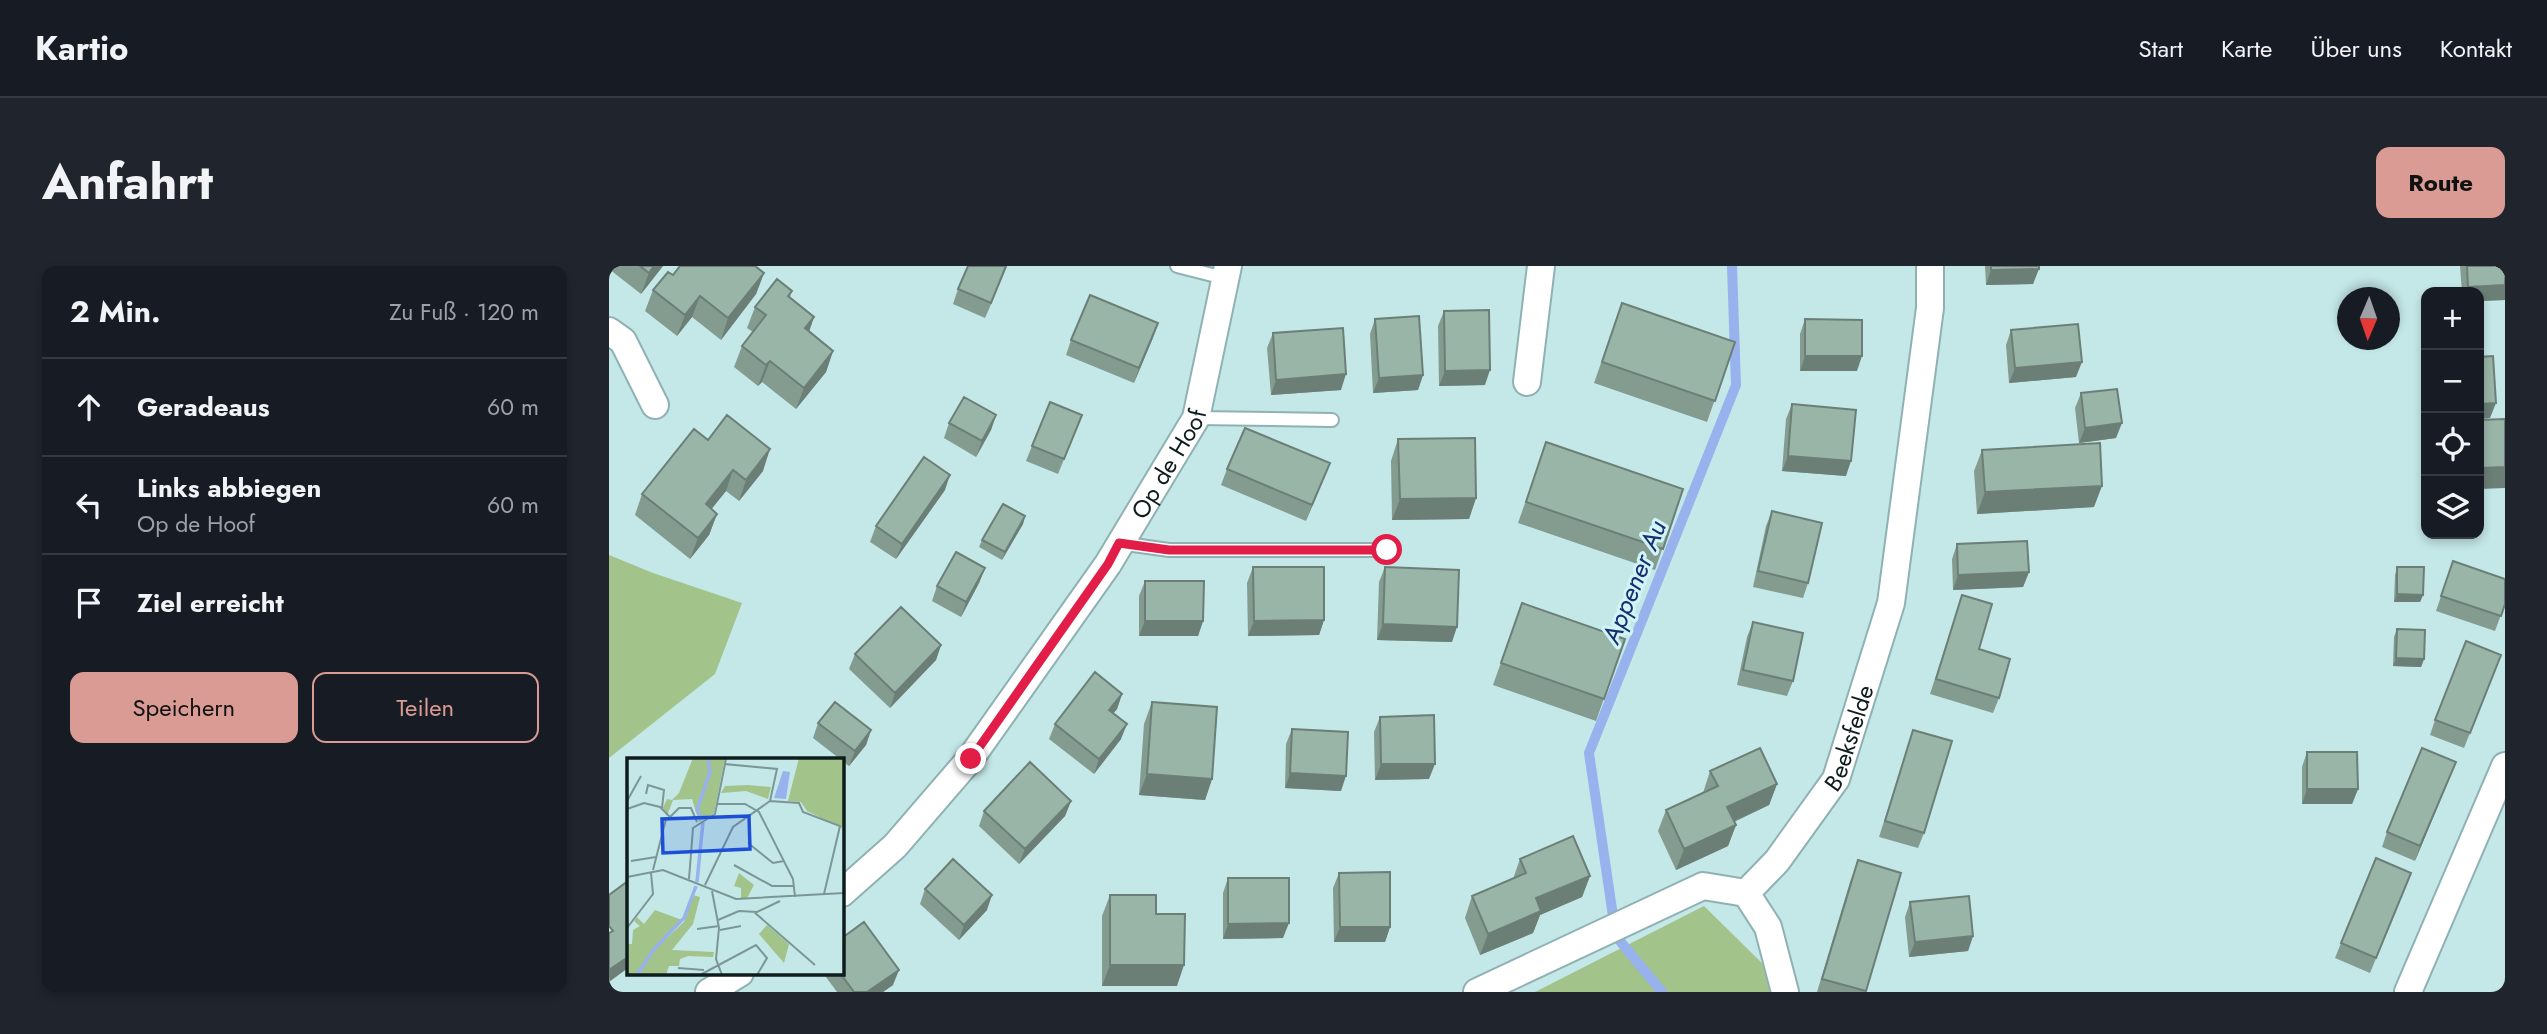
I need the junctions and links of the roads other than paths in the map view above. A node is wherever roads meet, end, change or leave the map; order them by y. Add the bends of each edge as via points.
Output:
1 (1177, 266) edge
2 (1541, 266) edge
3 (1930, 266) edge
4 (1226, 272) edge
5 (609, 331) edge
6 (1527, 382) dead end
7 (655, 405) dead end
8 (1196, 418) junction
9 (1332, 420) dead end
10 (1119, 543) junction
11 (1387, 550) dead end
12 (2505, 766) edge
13 (843, 892) edge
14 (1746, 893) junction
15 (738, 974) edge
16 (709, 992) edge
17 (1477, 992) edge
18 (1785, 992) edge
19 (2408, 992) edge

1 - 4 lane
2 - 6 street
3 - 14 street, Beeksfelde via 1930,308 1891,603 1836,779 1777,861
4 - 8 street, Op de Hoof
5 - 7 street via 623,341
8 - 9 lane
8 - 10 street, Op de Hoof
10 - 11 lane via 1169,550
10 - 13 street, Op de Hoof via 971,759 894,846
12 - 19 street
14 - 17 street via 1703,886
14 - 18 street via 1768,927
15 - 16 street

